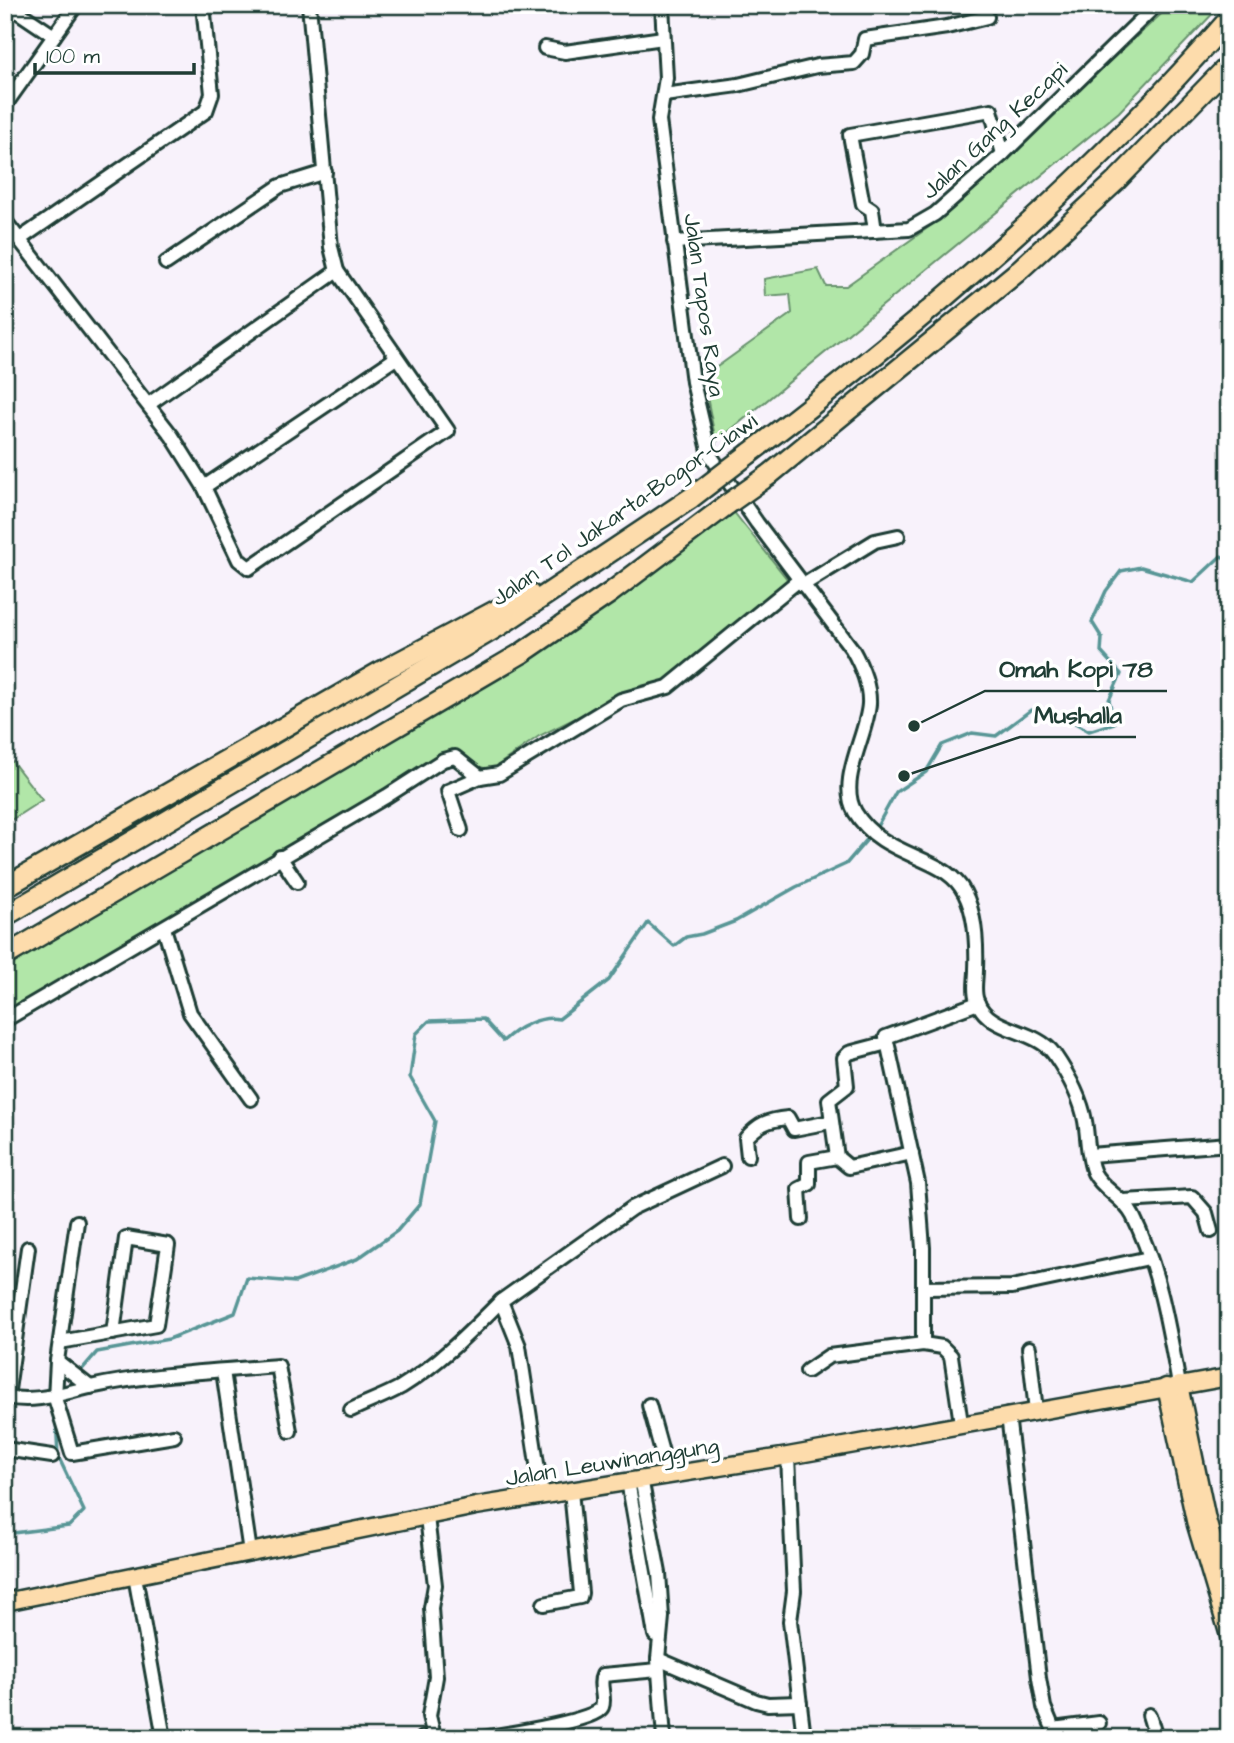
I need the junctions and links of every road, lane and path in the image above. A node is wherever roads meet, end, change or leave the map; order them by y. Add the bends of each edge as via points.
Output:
1 (8, 5) edge
2 (76, 5) edge
3 (203, 5) edge
4 (309, 5) edge
5 (662, 5) edge
6 (1152, 9) dead end
7 (987, 17) dead end
8 (1229, 19) edge
9 (54, 36) junction
10 (663, 38) junction
11 (545, 48) dead end
12 (1229, 65) edge
13 (664, 95) junction
14 (5, 105) edge
15 (1003, 154) junction
16 (325, 172) junction
17 (5, 221) edge
18 (875, 231) junction
19 (20, 239) junction
20 (674, 242) junction
21 (166, 263) dead end
22 (337, 271) junction
23 (397, 358) junction
24 (149, 404) junction
25 (204, 487) junction
26 (667, 514) junction
27 (898, 536) dead end
28 (801, 582) junction
29 (480, 777) junction
30 (461, 830) dead end
31 (280, 857) junction
32 (297, 882) dead end
33 (5, 887) edge
34 (5, 916) edge
35 (164, 928) junction
36 (5, 956) edge
37 (978, 1003) junction
38 (5, 1020) edge
39 (887, 1043) junction
40 (251, 1099) dead end
41 (830, 1122) junction
42 (1229, 1144) edge
43 (912, 1153) junction
44 (1090, 1154) junction
45 (748, 1156) dead end
46 (837, 1157) junction
47 (722, 1166) dead end
48 (1124, 1201) junction
49 (802, 1219) dead end
50 (77, 1222) dead end
51 (1211, 1231) dead end
52 (28, 1248) dead end
53 (1149, 1258) junction
54 (923, 1288) junction
55 (501, 1301) junction
56 (113, 1333) junction
57 (60, 1342) junction
58 (923, 1344) junction
59 (1028, 1348) dead end
60 (57, 1361) junction
61 (223, 1371) junction
62 (807, 1371) dead end
63 (1229, 1377) edge
64 (1172, 1386) junction
65 (90, 1387) junction
66 (6, 1397) edge
67 (55, 1398) junction
68 (649, 1405) dead end
69 (351, 1410) dead end
70 (1036, 1410) junction
71 (1008, 1415) junction
72 (961, 1423) junction
73 (290, 1431) dead end
74 (174, 1436) dead end
75 (5, 1449) edge
76 (52, 1456) dead end
77 (788, 1457) junction
78 (668, 1474) junction
79 (634, 1480) junction
80 (571, 1491) junction
81 (542, 1496) junction
82 (427, 1517) junction
83 (250, 1552) junction
84 (135, 1576) junction
85 (1229, 1596) edge
86 (5, 1602) edge
87 (544, 1604) dead end
88 (1229, 1636) edge
89 (658, 1658) junction
90 (800, 1703) junction
91 (1149, 1715) dead end
92 (1099, 1723) dead end
93 (1055, 1734) edge
94 (429, 1737) edge
95 (164, 1738) edge
96 (455, 1738) edge
97 (482, 1738) edge
98 (664, 1738) edge
99 (804, 1738) edge
100 (1156, 1738) edge

1 - 9 street
2 - 9 street
3 - 19 street via 212,94 206,111
4 - 16 street
5 - 10 street, Jalan Tapos Raya
6 - 15 street, Jalan Gang Kecapi
7 - 13 street via 864,38 862,54 854,63
8 - 26 highway, Jalan Tol Jakarta–Bogor–Ciawi, bridge via 1098,157 1029,221 886,346
9 - 14 street
10 - 11 street via 565,52
10 - 13 street, Jalan Tapos Raya
12 - 36 highway, bridge via 1115,182 1016,273 769,475 610,593 522,653
13 - 20 street, Jalan Tapos Raya via 659,120
15 - 18 street, Jalan Gang Kecapi via 923,222 909,229
15 - 18 street via 991,110 850,135 863,204 872,210
16 - 21 street via 280,186
16 - 22 street
17 - 19 street
18 - 20 street, Jalan Gang Kecapi
19 - 24 street
20 - 28 street, Jalan Tapos Raya via 693,382 710,455
22 - 23 street
22 - 24 street
23 - 25 street
23 - 25 street via 448,431 250,568 239,559
24 - 25 street
26 - 33 highway
26 - 34 highway, Jalan Tol Jakarta–Bogor–Ciawi via 499,626
27 - 28 street via 875,541
28 - 29 street via 668,687 621,700 509,769
28 - 37 street, Jalan Tapos Raya via 852,649 866,685 865,731 850,780 854,811 873,835 958,882 974,926
29 - 30 street via 448,791
29 - 31 street via 449,757
31 - 32 street
31 - 35 street
35 - 38 street
35 - 40 street via 188,1008
37 - 39 street via 890,1034
37 - 44 street via 989,1017 1043,1043 1055,1056 1079,1103
39 - 41 street via 845,1057 848,1084 830,1098
39 - 43 street
41 - 45 street via 794,1129 787,1118 764,1123 746,1138
41 - 46 street
42 - 44 street
43 - 46 street via 849,1167
43 - 54 street via 922,1215
44 - 48 street via 1097,1178
46 - 49 street via 809,1162 810,1183 799,1189
47 - 55 street via 632,1209
48 - 51 street via 1192,1196 1206,1213
48 - 53 street
50 - 57 street
52 - 66 street
53 - 54 street via 1012,1287
53 - 64 street via 1164,1303 1176,1368
54 - 58 street
55 - 69 street via 417,1376
55 - 81 street via 519,1346
56 - 56 street via 156,1325 168,1245 126,1238
56 - 57 street
57 - 60 street
58 - 62 street via 829,1356
58 - 72 street via 942,1347 951,1356
59 - 70 street
60 - 65 street
60 - 67 street
61 - 65 street
61 - 73 street via 278,1366
61 - 83 street
63 - 64 main road, Jalan Leuwinanggung
64 - 70 main road, Jalan Leuwinanggung
64 - 85 main road
64 - 88 main road via 1199,1536
65 - 67 street
66 - 67 street via 27,1401
67 - 74 street via 72,1453
68 - 78 street
70 - 71 main road, Jalan Leuwinanggung
71 - 72 main road, Jalan Leuwinanggung
71 - 93 street via 1039,1678
72 - 77 main road, Jalan Leuwinanggung
75 - 76 street
77 - 78 main road, Jalan Leuwinanggung
77 - 90 street via 794,1591 790,1620
78 - 79 main road, Jalan Leuwinanggung
79 - 80 main road, Jalan Leuwinanggung
79 - 89 street
80 - 81 main road, Jalan Leuwinanggung
80 - 87 street via 581,1593 580,1597
81 - 82 main road, Jalan Leuwinanggung
82 - 83 main road, Jalan Leuwinanggung
82 - 94 street via 435,1585 431,1608 436,1677
83 - 84 main road, Jalan Leuwinanggung
84 - 86 main road, Jalan Leuwinanggung
84 - 95 street
89 - 90 street via 768,1704
89 - 97 street via 603,1675 599,1710 574,1720
89 - 98 street
90 - 99 street
91 - 100 street
92 - 93 street
94 - 96 street

